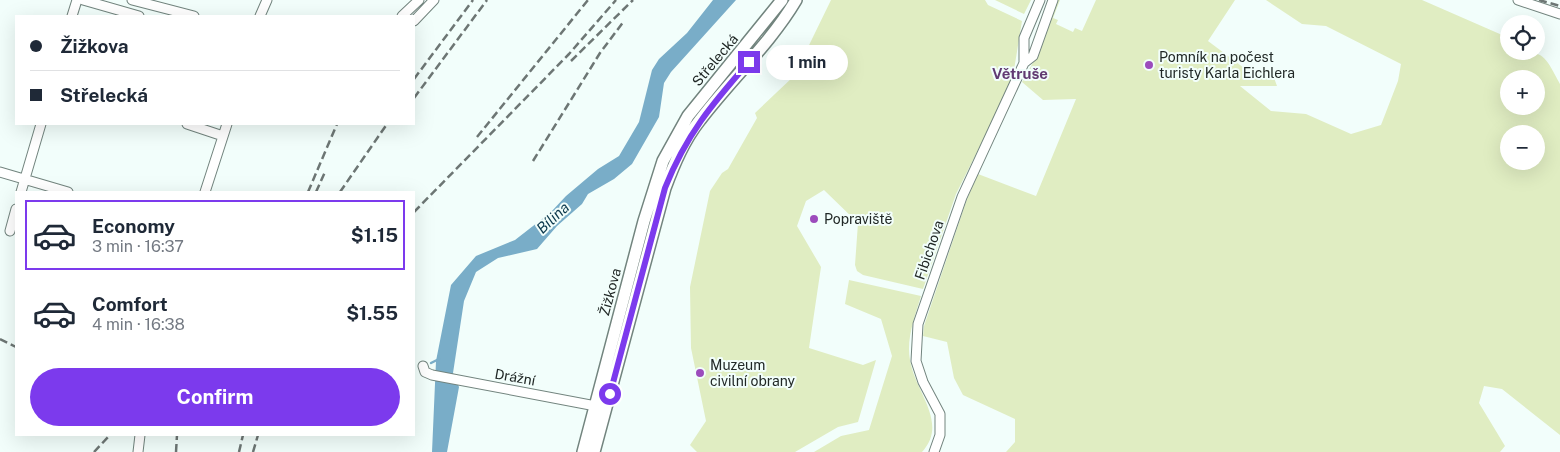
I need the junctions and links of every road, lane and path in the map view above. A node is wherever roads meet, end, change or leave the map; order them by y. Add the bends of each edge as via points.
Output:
1 (77, 0) edge
2 (83, 0) edge
3 (132, 0) edge
4 (267, 0) edge
5 (419, 0) edge
6 (434, 0) edge
7 (782, 0) edge
8 (796, 0) edge
9 (1040, 0) edge
10 (1053, 0) edge
11 (1518, 0) edge
12 (1560, 14) edge
13 (72, 15) edge
14 (136, 15) edge
15 (190, 15) edge
16 (260, 15) edge
17 (403, 15) edge
18 (415, 20) edge
19 (1024, 63) junction
20 (41, 125) edge
21 (190, 125) edge
22 (227, 125) edge
23 (223, 136) junction
24 (672, 141) joint
25 (683, 146) joint
26 (0, 172) edge
27 (25, 180) junction
28 (21, 191) edge
29 (64, 191) edge
30 (205, 191) edge
31 (15, 213) edge
32 (10, 231) dead end
33 (423, 366) dead end
34 (600, 407) junction
35 (140, 436) edge
36 (138, 452) edge
37 (583, 452) edge
38 (594, 452) edge
39 (934, 452) edge

1 - 13 street
2 - 14 street
3 - 15 street
4 - 16 street
5 - 17 street
6 - 18 street
7 - 24 main road, Střelecká via 688,116
8 - 25 main road, Střelecká via 698,121
9 - 19 street, Fibichova via 1024,38
10 - 19 street, Fibichova via 1033,56
11 - 12 street
19 - 39 street, Fibichova via 962,197 918,324 916,361 940,414 940,435
20 - 27 street
21 - 23 street
22 - 23 street
23 - 30 street
24 - 34 main road, Žižkova via 654,184
25 - 34 main road, Žižkova via 665,188
26 - 27 street
27 - 28 street
27 - 29 street
31 - 32 street
33 - 34 street, Drážní via 432,376
34 - 37 main road, Žižkova
34 - 38 main road, Žižkova
35 - 36 street

